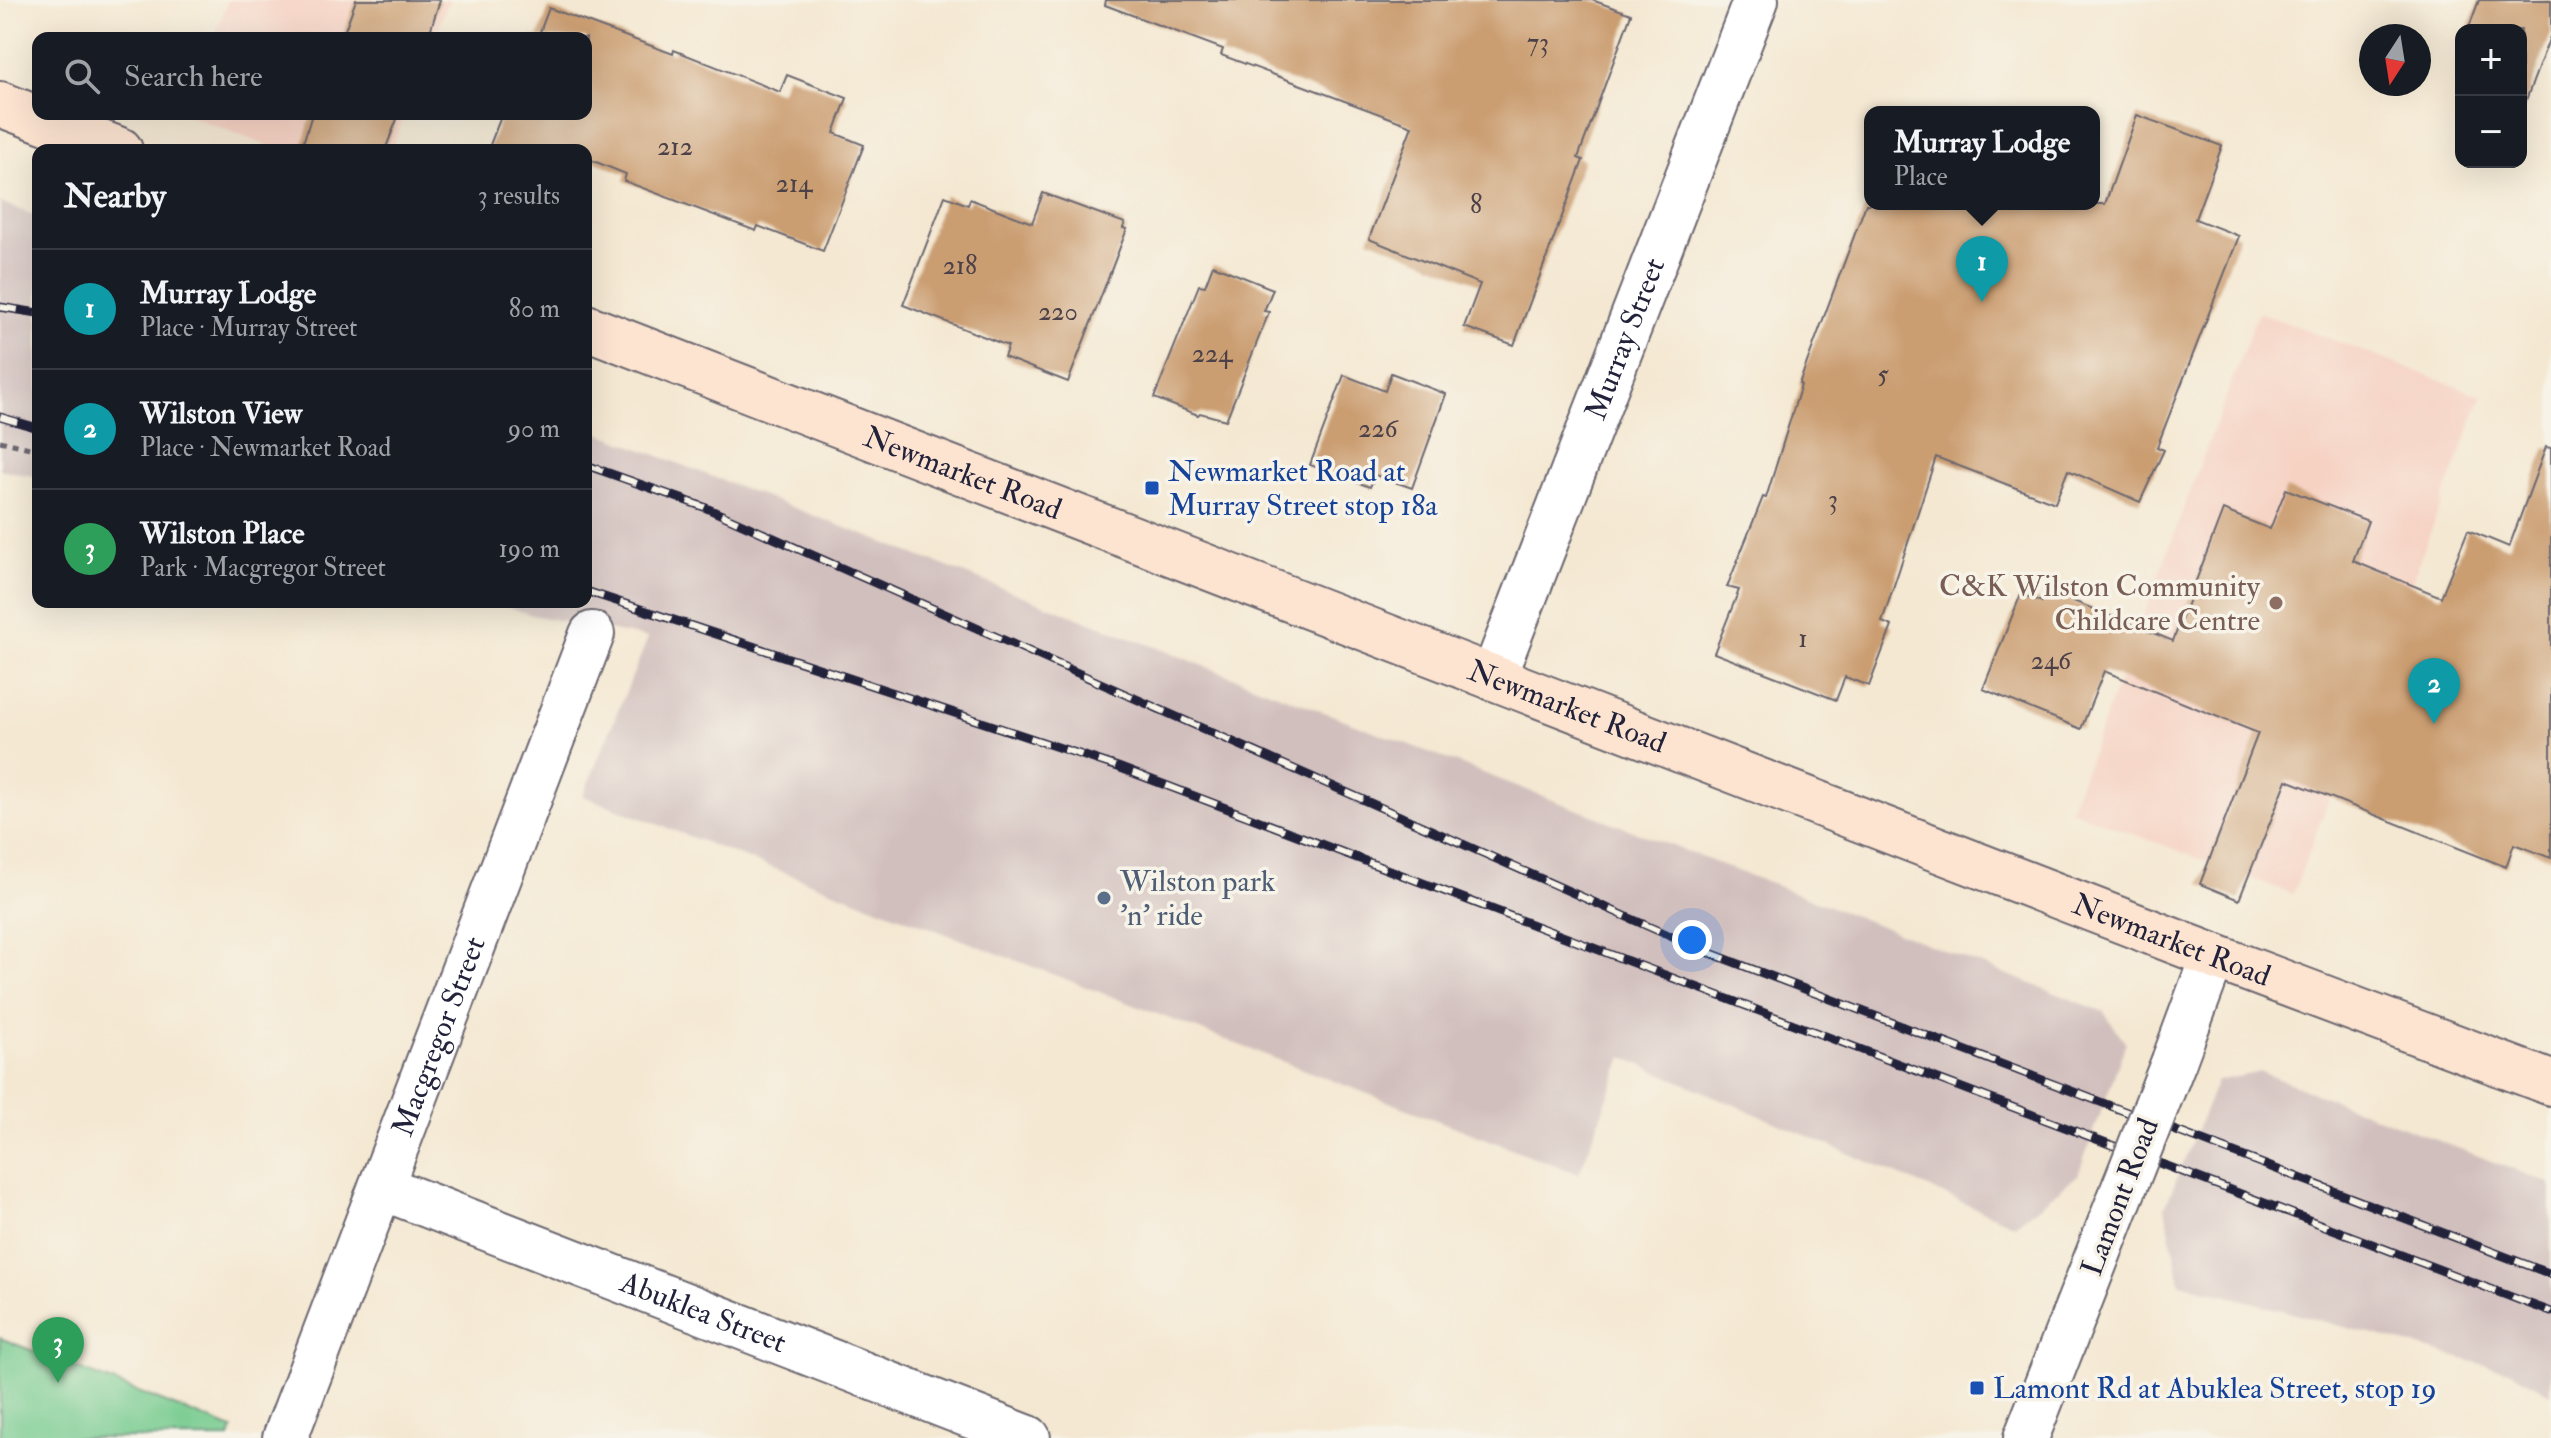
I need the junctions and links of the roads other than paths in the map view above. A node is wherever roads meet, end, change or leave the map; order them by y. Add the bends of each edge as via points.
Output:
1 (1756, 0) edge
2 (0, 104) edge
3 (32, 116) edge
4 (42, 120) edge
5 (104, 144) edge
6 (592, 329) edge
7 (592, 634) dead end
8 (1493, 678) junction
9 (2213, 956) junction
10 (2551, 1083) edge
11 (381, 1187) junction
12 (285, 1438) edge
13 (1028, 1438) edge
14 (2026, 1438) edge

1 - 8 street, Murray Street
2 - 3 main road
4 - 5 main road
6 - 8 main road, Newmarket Road
7 - 11 street, Macgregor Street
8 - 9 main road, Newmarket Road
9 - 10 main road, Newmarket Road
9 - 14 street, Lamont Road, bridge
11 - 12 street, Macgregor Street
11 - 13 street, Abuklea Street

